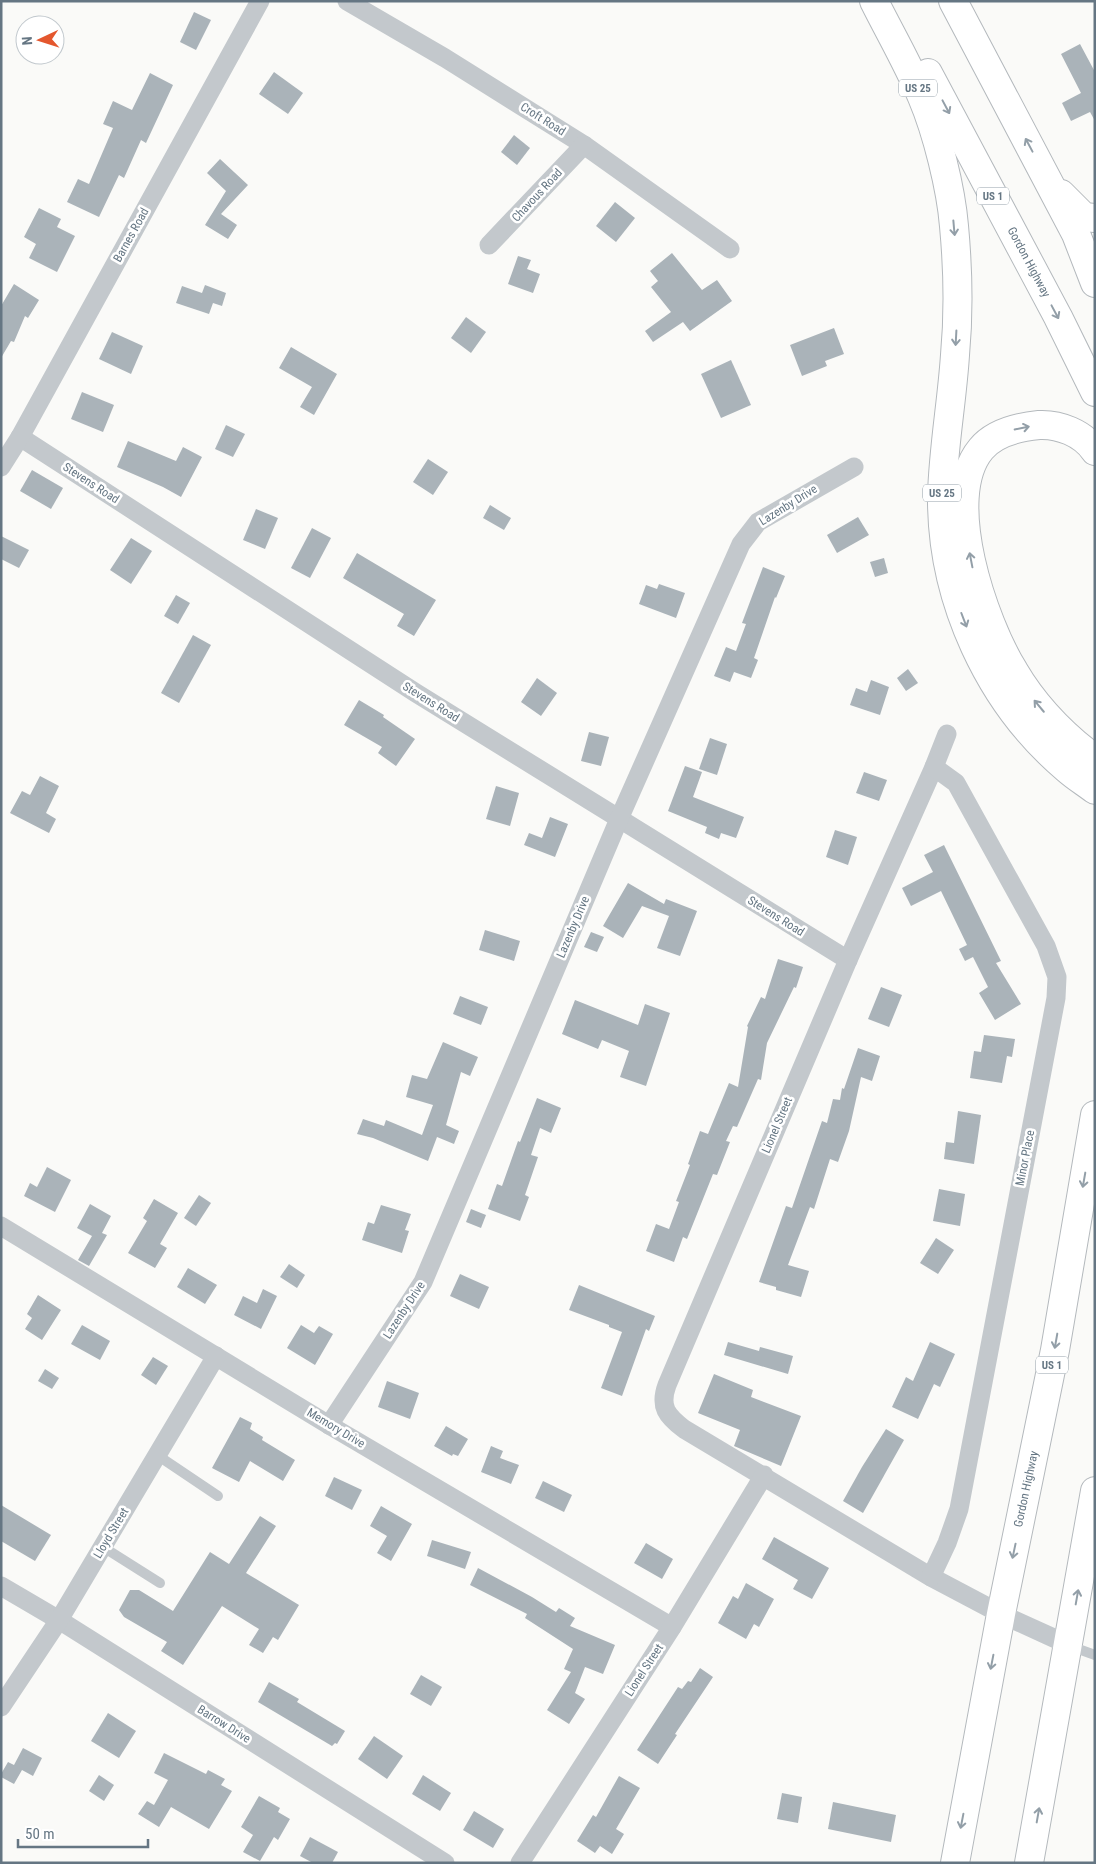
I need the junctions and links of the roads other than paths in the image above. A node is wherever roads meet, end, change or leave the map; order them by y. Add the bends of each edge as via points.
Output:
1 (260, 1) edge
2 (347, 1) edge
3 (874, 1) edge
4 (891, 1) edge
5 (953, 1) edge
6 (584, 145) junction
7 (1085, 226) edge
8 (489, 245) dead end
9 (730, 249) dead end
10 (1095, 263) edge
11 (1095, 283) edge
12 (1095, 392) edge
13 (20, 437) junction
14 (1095, 451) edge
15 (1, 467) edge
16 (854, 467) dead end
17 (947, 734) dead end
18 (1095, 759) edge
19 (934, 767) junction
20 (1095, 790) edge
21 (619, 819) junction
22 (848, 960) junction
23 (1095, 1115) edge
24 (1, 1226) edge
25 (216, 1356) junction
26 (329, 1425) junction
27 (157, 1456) junction
28 (764, 1475) junction
29 (1095, 1491) edge
30 (218, 1496) dead end
31 (103, 1547) junction
32 (931, 1577) junction
33 (160, 1583) dead end
34 (1, 1586) edge
35 (1001, 1614) junction
36 (59, 1620) junction
37 (672, 1627) junction
38 (1069, 1645) junction
39 (1095, 1655) edge
40 (1, 1707) edge
41 (445, 1863) edge
42 (520, 1863) edge
43 (955, 1863) edge
44 (1029, 1863) edge

1 - 13 street, Barnes Road
2 - 6 street, Croft Road via 446,58
3 -> 20 highway, US 25 via 923,99 935,135 954,223 957,322 942,497 950,576 973,644 996,686 1029,730 1067,769
4 -> 12 highway, Gordon Highway / US 1
7 -> 5 highway via 1048,180
6 - 8 street, Chavous Road
6 - 9 street, Croft Road
7 - 10 highway
7 - 11 highway
13 - 15 street, Barnes Road
13 - 21 street, Stevens Road via 416,693
18 -> 14 highway via 1072,742 1027,691 997,640 973,571 964,504 967,480 980,450 990,440 1009,431 1049,425 1081,437
16 - 21 street, Lazenby Drive via 758,522 741,544
17 - 19 street, Lionel Street
19 - 22 street, Lionel Street
19 - 32 street, Minor Place via 956,783 1046,946 1057,976 1056,998 958,1509
21 - 22 street, Stevens Road
21 - 26 street, Lazenby Drive via 422,1282
22 - 28 street, Lionel Street via 664,1394 665,1410 675,1422
23 -> 35 highway, Gordon Highway / US 1 via 1055,1350
24 - 25 street, Memory Drive
25 - 26 street, Memory Drive
25 - 27 street, Lloyd Street
26 - 37 street, Memory Drive
27 - 30 lane
27 - 31 street, Lloyd Street
28 - 32 street, Lionel Street
28 - 37 street, Lionel Street
38 -> 29 highway
31 - 33 lane
31 - 36 street, Lloyd Street
32 - 35 street, Lionel Street
34 - 36 street, Barrow Drive
35 - 38 street, Lionel Street
35 -> 43 highway, Gordon Highway / US 1
36 - 40 street, Lloyd Street
36 - 41 street, Barrow Drive
37 - 42 street, Lionel Street
38 - 39 lane
44 -> 38 highway

